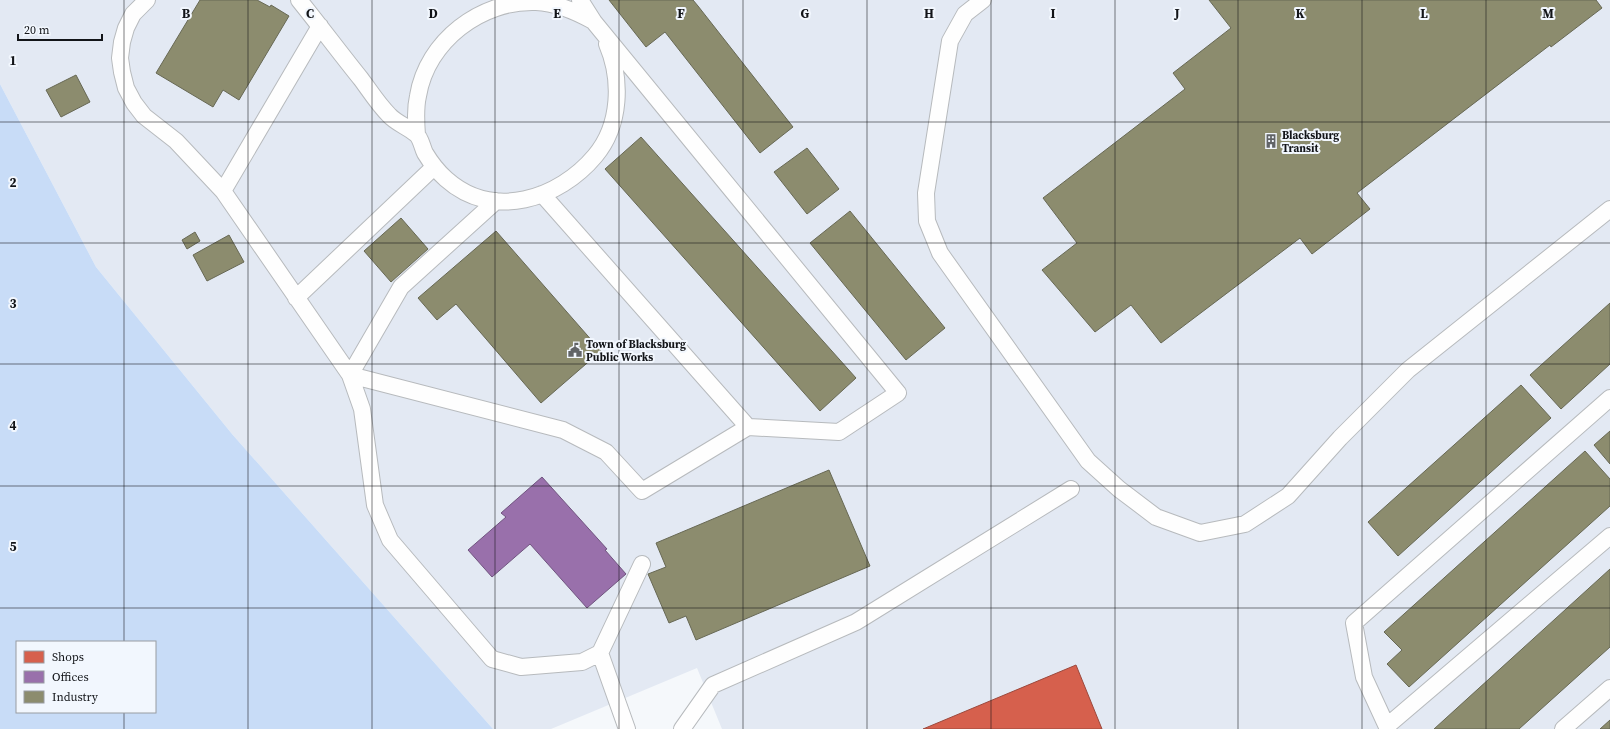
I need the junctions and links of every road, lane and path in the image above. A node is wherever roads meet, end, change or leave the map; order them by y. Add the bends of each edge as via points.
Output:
1 (147, 0) edge
2 (299, 0) edge
3 (580, 0) edge
4 (983, 0) edge
5 (594, 22) junction
6 (320, 26) junction
7 (417, 135) junction
8 (434, 167) junction
9 (223, 191) junction
10 (542, 194) junction
11 (496, 201) junction
12 (1610, 209) edge
13 (296, 298) junction
14 (350, 375) junction
15 (1610, 398) edge
16 (748, 427) junction
17 (1071, 489) dead end
18 (1610, 536) edge
19 (642, 564) dead end
20 (600, 653) junction
21 (1610, 688) edge
22 (1388, 728) edge
23 (627, 729) edge
24 (682, 729) edge
25 (1563, 729) edge

1 - 9 lane via 133,14 122,42 120,58 126,88 144,116 176,141
2 - 6 lane
3 - 5 lane
4 - 12 lane via 965,14 950,41 926,193 927,221 940,253 1088,461 1156,517 1200,533 1245,524 1288,496 1340,438 1408,370
5 - 7 lane via 556,5 536,2 494,8 476,16 459,27 432,57 418,95
5 - 10 lane via 605,38 613,57 617,77 614,117 598,153 586,166 564,184
5 - 16 lane via 898,393 839,432
6 - 7 lane via 389,115
6 - 9 lane
7 - 8 lane
8 - 11 lane via 462,190
8 - 13 lane
9 - 13 lane
10 - 11 lane via 512,202
10 - 16 lane
11 - 14 lane via 401,287
13 - 14 lane
14 - 16 lane via 563,430 606,452 642,491
14 - 20 lane via 362,409 376,505 390,540 492,659 521,667 582,662
15 - 22 lane via 1354,623 1364,677
17 - 24 lane via 856,622 713,685
18 - 22 lane
19 - 20 lane
20 - 23 lane
21 - 25 lane

